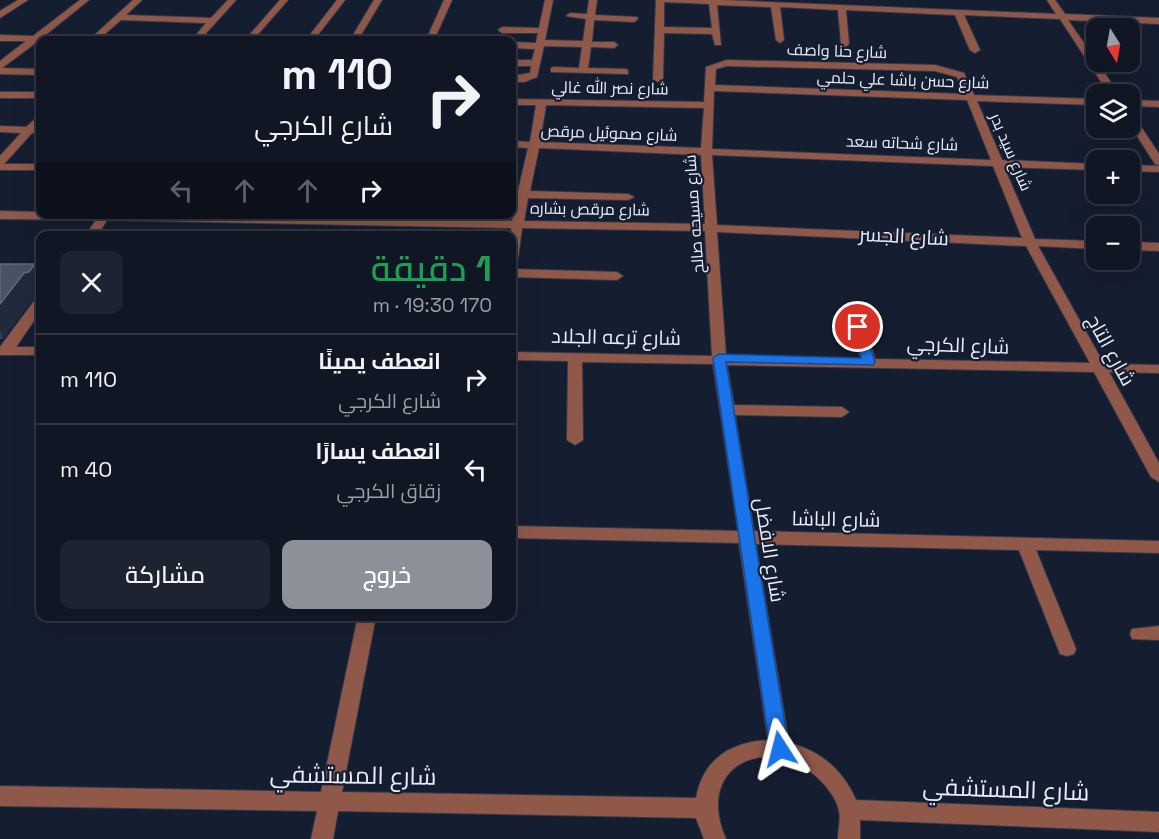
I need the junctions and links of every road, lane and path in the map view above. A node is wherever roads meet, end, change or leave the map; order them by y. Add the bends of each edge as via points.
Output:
1 (24, 0) edge
2 (85, 0) edge
3 (138, 0) edge
4 (232, 0) edge
5 (284, 0) edge
6 (341, 0) edge
7 (378, 0) edge
8 (448, 0) edge
9 (549, 0) edge
10 (593, 0) edge
11 (660, 0) edge
12 (665, 0) edge
13 (1051, 0) edge
14 (713, 2) junction
15 (813, 3) edge
16 (776, 5) junction
17 (842, 8) junction
18 (958, 12) junction
19 (0, 15) edge
20 (570, 16) dead end
21 (119, 17) junction
22 (591, 17) junction
23 (1062, 17) junction
24 (634, 19) dead end
25 (213, 21) junction
26 (1159, 21) edge
27 (502, 30) dead end
28 (660, 30) junction
29 (543, 31) junction
30 (717, 31) junction
31 (38, 36) edge
32 (98, 36) edge
33 (200, 36) edge
34 (252, 36) edge
35 (313, 36) edge
36 (356, 36) edge
37 (432, 36) edge
38 (0, 38) edge
39 (34, 39) joint
40 (780, 40) dead end
41 (718, 43) dead end
42 (540, 44) junction
43 (587, 44) junction
44 (844, 44) dead end
45 (516, 45) edge
46 (614, 45) dead end
47 (975, 50) dead end
48 (516, 63) edge
49 (537, 63) junction
50 (0, 66) edge
51 (711, 67) joint
52 (554, 70) dead end
53 (0, 71) edge
54 (583, 71) junction
55 (36, 72) edge
56 (625, 72) dead end
57 (961, 75) joint
58 (516, 78) edge
59 (658, 79) dead end
60 (1107, 84) edge
61 (708, 88) junction
62 (0, 95) edge
63 (36, 95) edge
64 (970, 97) junction
65 (516, 102) edge
66 (542, 102) junction
67 (1086, 102) edge
68 (1140, 103) edge
69 (1159, 104) edge
70 (708, 105) junction
71 (0, 129) edge
72 (35, 130) edge
73 (1140, 133) edge
74 (516, 144) edge
75 (536, 145) junction
76 (706, 152) junction
77 (0, 162) edge
78 (1159, 162) edge
79 (997, 163) junction
80 (0, 167) edge
81 (36, 167) edge
82 (1086, 167) edge
83 (1140, 168) edge
84 (1159, 169) edge
85 (516, 194) edge
86 (524, 194) junction
87 (628, 197) dead end
88 (0, 215) edge
89 (36, 215) edge
90 (381, 219) edge
91 (516, 224) junction
92 (712, 228) junction
93 (515, 231) edge
94 (1030, 242) junction
95 (1086, 245) edge
96 (1140, 246) edge
97 (1159, 247) edge
98 (516, 273) edge
99 (617, 276) dead end
100 (36, 308) edge
101 (853, 310) dead end
102 (3, 351) edge
103 (36, 351) edge
104 (516, 356) edge
105 (575, 356) junction
106 (719, 358) junction
107 (869, 362) junction
108 (1098, 368) junction
109 (1159, 369) edge
110 (727, 410) junction
111 (842, 412) dead end
112 (575, 440) dead end
113 (1159, 477) edge
114 (516, 532) edge
115 (747, 538) junction
116 (1025, 544) junction
117 (1159, 548) edge
118 (366, 621) edge
119 (1159, 633) edge
120 (1139, 634) dead end
121 (1066, 649) dead end
122 (780, 749) junction
123 (0, 796) edge
124 (329, 802) junction
125 (705, 808) junction
126 (851, 810) junction
127 (1159, 822) edge
128 (322, 839) edge
129 (715, 839) edge
130 (849, 839) edge

1 - 19 street
2 - 31 street
3 - 21 street
4 - 25 street
5 - 34 street
6 - 35 street
7 - 36 street
8 - 37 street
9 - 29 street
10 - 22 street
11 - 28 street
12 - 14 street
13 - 23 street
14 - 16 street
14 - 30 street
15 - 16 street
15 - 17 street
16 - 40 street
17 - 18 street
17 - 44 street
18 - 23 street
18 - 47 street
20 - 22 street
21 - 25 street
21 - 32 street
22 - 24 street
22 - 43 street
23 - 26 street
23 - 60 street
25 - 33 street
27 - 29 street
28 - 30 street
28 - 59 street
29 - 42 street
30 - 41 street
38 - 39 street
39 - 50 street
42 - 43 street
42 - 45 street
42 - 49 street
43 - 46 street
43 - 54 street
48 - 49 street
49 - 58 street via 532,76
51 - 57 street, شارع حنا واصف via 727,63 935,68
51 - 61 street, شارع مسيحه صالح
52 - 54 street
53 - 55 street
54 - 56 street
57 - 64 street, شارع سيد بدر
61 - 64 street, شارع حسن باشا علي حلمي
61 - 70 street, شارع مسيحه صالح
62 - 63 street
64 - 67 street, شارع حسن باشا علي حلمي
64 - 79 street, شارع سيد بدر
65 - 66 street, شارع نصر الله غالي
66 - 70 street, شارع نصر الله غالي
66 - 75 street
68 - 69 street
70 - 76 street, شارع مسيحه صالح
71 - 72 street
72 - 77 street
73 - 78 street
74 - 75 street, شارع صموئيل مرقص
75 - 76 street, شارع صموئيل مرقص
75 - 86 street
76 - 79 street, شارع شحاته سعد
76 - 92 street, شارع مسيحه صالح
79 - 82 street, شارع شحاته سعد
79 - 94 street, شارع سيد بدر
80 - 81 street
83 - 84 street
85 - 86 street
86 - 87 street
86 - 91 street
88 - 89 street, شارع مرقص بشاره
90 - 91 street, شارع مرقص بشاره
91 - 92 street, شارع مرقص بشاره
91 - 93 street
92 - 94 street, شارع الجسر
92 - 106 street, شارع مسيحه صالح
94 - 95 street, شارع الجسر
94 - 108 street, شارع التاج
96 - 97 street
98 - 99 street
100 - 102 street
101 - 107 street
102 - 103 street
104 - 105 street, شارع ترعه الجلاد
105 - 106 street, شارع ترعه الجلاد
105 - 112 street
106 - 107 street, شارع الكرجي
106 - 110 street, شارع الافضل
107 - 108 street, شارع الكرجي
108 - 109 street, شارع الكرجي
108 - 113 street, شارع التاج
110 - 111 street
110 - 115 street, شارع الافضل
114 - 115 street, شارع الباشا
115 - 116 street, شارع الباشا
115 - 122 street, شارع الافضل
116 - 117 street, شارع الباشا
116 - 121 street
118 - 124 street
119 - 120 street
122 - 125 street via 760,748 726,762 711,782
122 - 126 street via 817,763 833,776
123 - 124 street, شارع المستشفي
124 - 125 street, شارع المستشفي
124 - 128 street
125 - 129 street
126 - 127 street, شارع المستشفي
126 - 130 street

